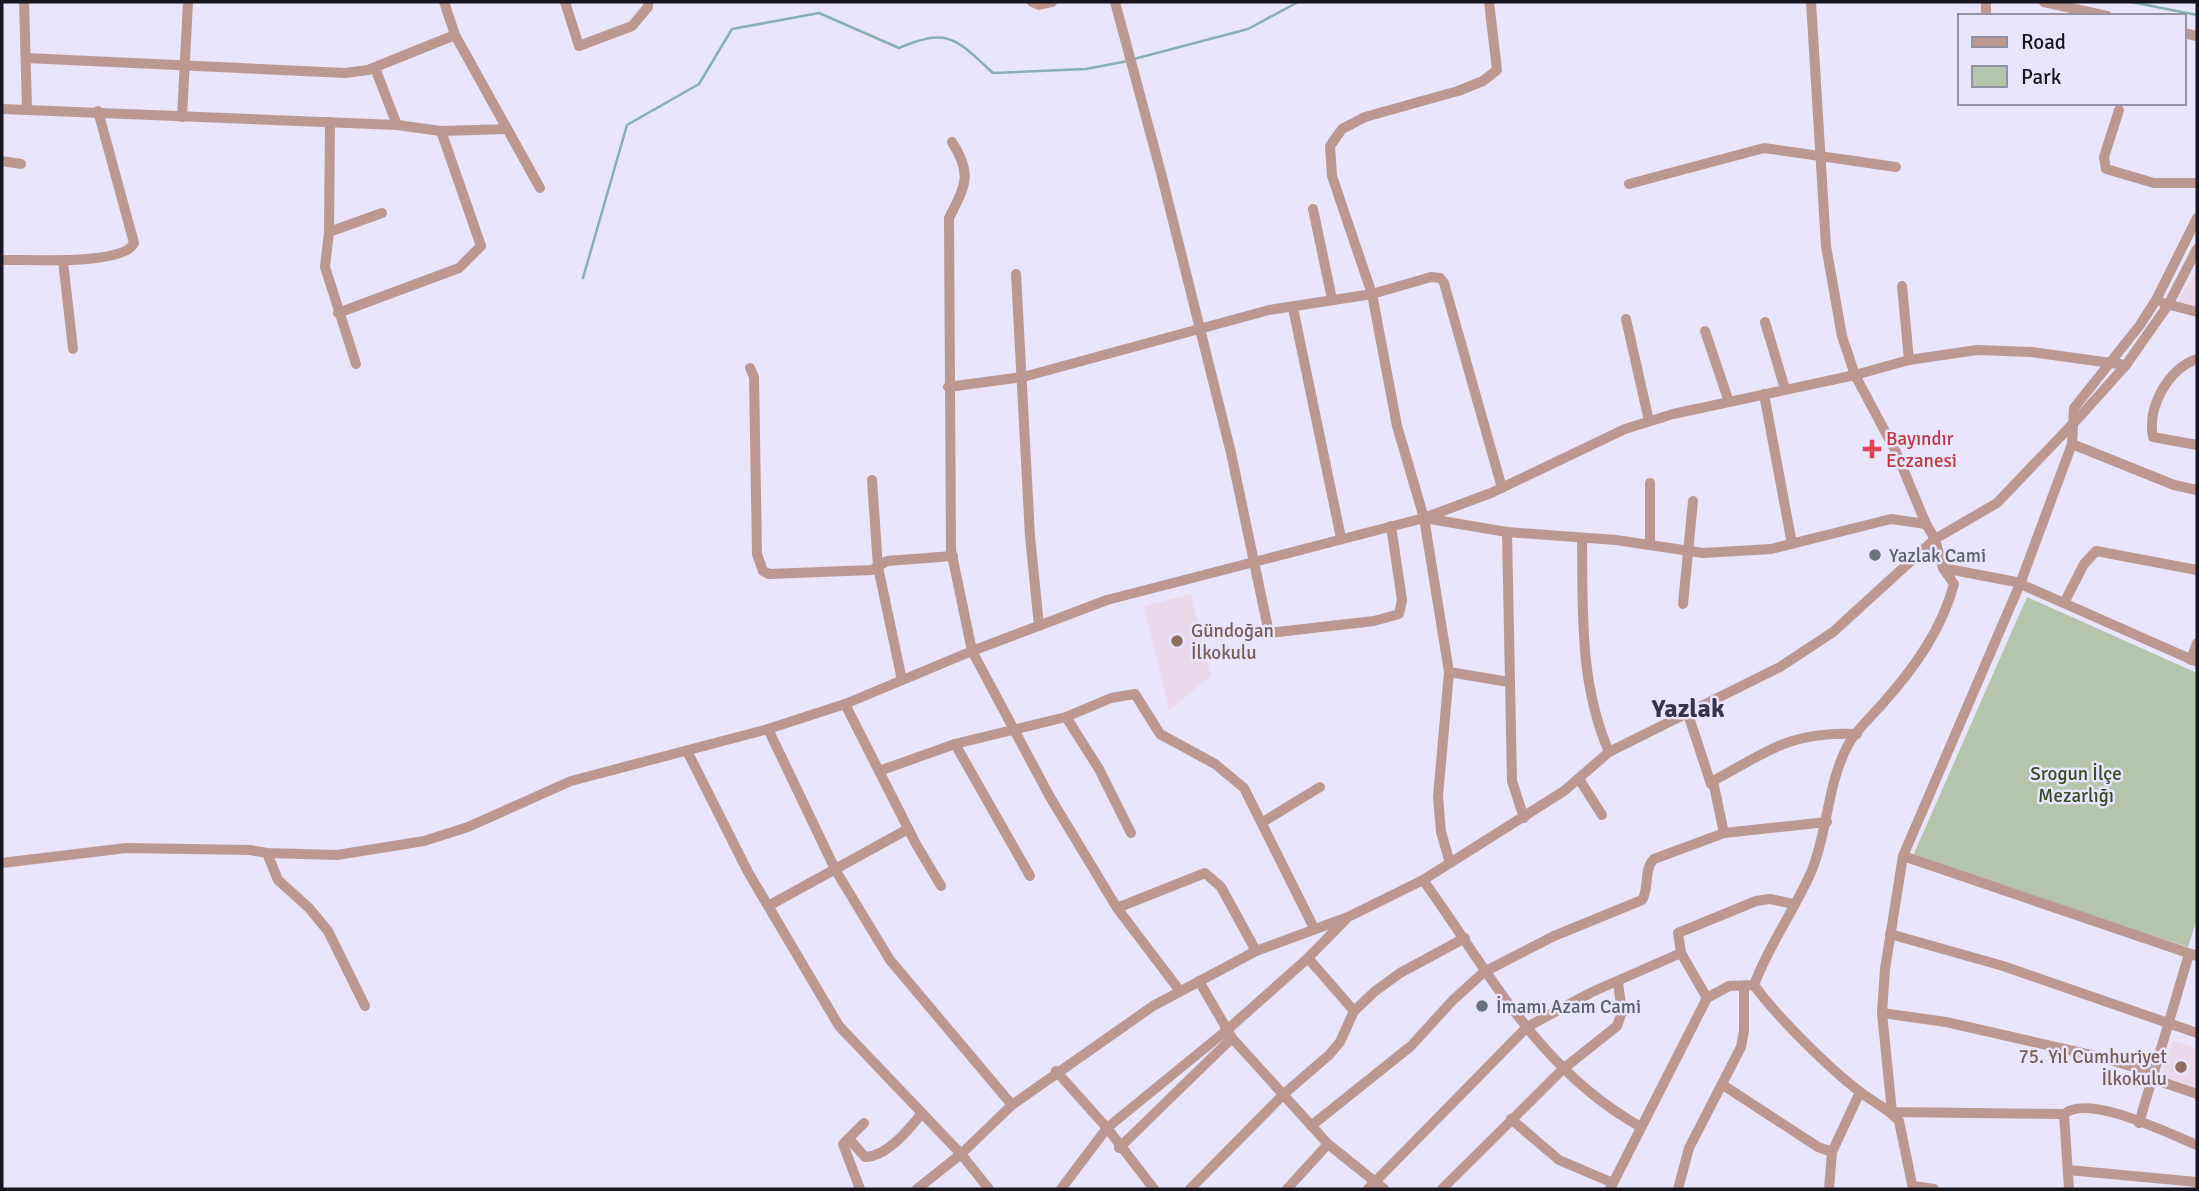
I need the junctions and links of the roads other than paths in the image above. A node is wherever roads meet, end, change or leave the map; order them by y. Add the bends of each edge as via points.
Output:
1 (24, 2) edge
2 (188, 2) edge
3 (444, 2) edge
4 (565, 2) edge
5 (648, 2) edge
6 (1032, 2) edge
7 (1052, 2) edge
8 (1115, 2) edge
9 (1489, 2) edge
10 (1811, 2) edge
11 (2044, 2) edge
12 (2098, 14) edge
13 (455, 35) junction
14 (26, 58) junction
15 (183, 65) junction
16 (375, 68) junction
17 (27, 108) junction
18 (2, 109) edge
19 (2119, 110) dead end
20 (98, 111) junction
21 (182, 117) junction
22 (330, 122) junction
23 (397, 125) junction
24 (507, 129) junction
25 (441, 131) junction
26 (952, 142) dead end
27 (1819, 158) junction
28 (2, 161) edge
29 (22, 164) dead end
30 (1896, 167) dead end
31 (2197, 183) edge
32 (1629, 184) dead end
33 (540, 188) dead end
34 (1313, 209) dead end
35 (382, 213) dead end
36 (2197, 219) edge
37 (329, 232) junction
38 (2197, 249) edge
39 (2, 260) edge
40 (63, 261) junction
41 (1016, 274) dead end
42 (1902, 286) dead end
43 (1372, 294) junction
44 (1332, 299) junction
45 (2157, 300) junction
46 (2168, 305) junction
47 (1293, 309) junction
48 (2197, 312) edge
49 (338, 313) junction
50 (1626, 319) dead end
51 (1765, 322) dead end
52 (1200, 329) junction
53 (1705, 331) dead end
54 (73, 349) dead end
55 (2197, 359) edge
56 (1909, 360) junction
57 (2111, 362) junction
58 (356, 364) dead end
59 (2126, 365) junction
60 (750, 368) dead end
61 (1855, 376) junction
62 (1023, 377) junction
63 (948, 387) junction
64 (1785, 389) junction
65 (1764, 394) junction
66 (1729, 401) junction
67 (1649, 421) junction
68 (2071, 424) junction
69 (2072, 444) junction
70 (2197, 445) edge
71 (872, 480) dead end
72 (1650, 483) dead end
73 (1502, 488) junction
74 (2197, 489) edge
75 (1693, 501) dead end
76 (1424, 518) junction
77 (1926, 524) junction
78 (1391, 526) junction
79 (1507, 532) junction
80 (1341, 538) junction
81 (1582, 538) junction
82 (1935, 539) junction
83 (1792, 544) junction
84 (1650, 545) junction
85 (1689, 551) junction
86 (953, 556) junction
87 (1253, 561) junction
88 (878, 567) junction
89 (1943, 568) junction
90 (2197, 570) edge
91 (2020, 584) junction
92 (2064, 603) junction
93 (1683, 604) dead end
94 (1039, 626) junction
95 (2197, 643) edge
96 (972, 651) junction
97 (2194, 661) edge
98 (1449, 671) junction
99 (902, 680) junction
100 (1509, 682) junction
101 (845, 704) junction
102 (1687, 711) junction
103 (1066, 717) junction
104 (1014, 728) junction
105 (768, 729) junction
106 (1857, 734) junction
107 (955, 744) junction
108 (687, 751) junction
109 (1609, 752) junction
110 (879, 771) junction
111 (1579, 779) junction
112 (1713, 781) junction
113 (1320, 787) dead end
114 (1602, 815) dead end
115 (1524, 818) junction
116 (1264, 822) junction
117 (1827, 822) junction
118 (908, 829) junction
119 (1131, 833) dead end
120 (1724, 833) junction
121 (267, 853) junction
122 (1903, 856) junction
123 (2, 863) edge
124 (1450, 863) junction
125 (836, 871) junction
126 (1030, 876) dead end
127 (1423, 880) junction
128 (941, 886) dead end
129 (1794, 904) junction
130 (770, 905) junction
131 (1117, 908) junction
132 (1348, 917) junction
133 (1314, 929) junction
134 (1890, 934) junction
135 (1465, 938) junction
136 (1256, 951) junction
137 (1681, 953) junction
138 (2193, 955) edge
139 (1308, 958) junction
140 (1484, 972) junction
141 (1199, 981) junction
142 (1618, 983) junction
143 (1749, 985) junction
144 (1180, 991) junction
145 (1707, 998) junction
146 (365, 1006) dead end
147 (1354, 1011) junction
148 (1882, 1013) junction
149 (2171, 1023) junction
150 (1527, 1027) junction
151 (2197, 1033) edge
152 (1230, 1034) junction
153 (1563, 1069) junction
154 (1056, 1071) junction
155 (2154, 1077) junction
156 (1723, 1085) junction
157 (1860, 1092) junction
158 (1284, 1093) junction
159 (2197, 1094) edge
160 (1012, 1105) junction
161 (1892, 1112) junction
162 (922, 1113) junction
163 (2064, 1114) junction
164 (1511, 1119) junction
165 (2139, 1123) junction
166 (864, 1124) dead end
167 (1311, 1126) junction
168 (1641, 1127) junction
169 (1107, 1128) junction
170 (850, 1140) junction
171 (1328, 1144) junction
172 (2197, 1145) edge
173 (1119, 1148) junction
174 (1832, 1152) junction
175 (961, 1154) junction
176 (2068, 1170) junction
177 (2135, 1176) junction
178 (2197, 1182) edge
179 (1371, 1185) edge
180 (1612, 1186) edge
181 (1913, 1188) edge
182 (860, 1189) edge
183 (917, 1189) edge
184 (989, 1189) edge
185 (1061, 1189) edge
186 (1154, 1189) edge
187 (1190, 1189) edge
188 (1287, 1189) edge
189 (1384, 1189) edge
190 (1442, 1189) edge
191 (1679, 1189) edge
192 (1829, 1189) edge
193 (1934, 1189) edge
194 (2069, 1189) edge
195 (2136, 1189) edge

1 - 14 street
2 - 15 street
3 - 13 street
4 - 5 street via 579,46 632,26
6 - 7 street
8 - 52 street
9 - 43 street via 1497,70 1458,91 1365,117 1342,129 1330,146 1332,176
10 - 27 street
11 - 12 street
13 - 16 street
13 - 24 street
14 - 15 street
14 - 17 street
15 - 16 street via 345,73
15 - 21 street
16 - 23 street
17 - 18 street
17 - 20 street
19 - 31 street via 2104,157 2106,169 2154,183
20 - 21 street
20 - 40 street via 134,243 122,254
21 - 22 street
22 - 23 street
22 - 37 street
23 - 25 street
24 - 25 street
24 - 33 street
25 - 49 street via 481,246 459,268
26 - 63 street via 964,160 967,178 948,218
27 - 30 street
27 - 32 street via 1764,148
27 - 61 street via 1826,246 1842,336
28 - 29 street
34 - 44 street
35 - 37 street
36 - 45 street
37 - 49 street via 325,267
38 - 46 street
39 - 40 street
40 - 54 street
41 - 62 street
42 - 56 street
43 - 44 street
43 - 73 street via 1431,277 1444,283
43 - 76 street via 1397,426
44 - 47 street
45 - 46 street
45 - 57 street
46 - 48 street
46 - 59 street
47 - 52 street via 1269,310
47 - 80 street
49 - 58 street
50 - 67 street
51 - 64 street
52 - 62 street
52 - 87 street
53 - 66 street
55 - 70 street via 2173,373 2155,405 2151,425 2153,437
56 - 57 street via 1977,350
56 - 61 street
57 - 59 street
57 - 68 street via 2074,408
59 - 68 street
60 - 88 street via 754,377 757,554 763,571
61 - 64 street
61 - 77 street via 1896,452
62 - 63 street
62 - 94 street
63 - 86 street
64 - 65 street
65 - 66 street
65 - 83 street
66 - 67 street
67 - 73 street
68 - 69 street
68 - 82 street via 1997,503
69 - 74 street via 2174,485
69 - 91 street
71 - 88 street
72 - 84 street
73 - 76 street
75 - 85 street
76 - 78 street
76 - 79 street
76 - 98 street
77 - 82 street
77 - 83 street via 1891,519
78 - 80 street
78 - 87 street via 1402,600 1399,614 1374,621 1269,634
79 - 81 street
79 - 100 street
80 - 87 street
81 - 84 street
81 - 109 street via 1584,659 1596,722
82 - 89 street
82 - 102 street via 1833,632 1780,667
83 - 85 street via 1771,549
84 - 85 street
85 - 93 street
86 - 88 street via 887,561
86 - 96 street
87 - 94 street via 1107,600
88 - 99 street
89 - 91 street
89 - 106 street via 1954,584 1947,608 1920,658
90 - 92 street via 2096,551
91 - 92 street
91 - 122 street
92 - 97 street
94 - 96 street
95 - 97 street
96 - 99 street
96 - 104 street
98 - 100 street
98 - 124 street via 1438,797
99 - 101 street
100 - 115 street via 1512,781
101 - 105 street
101 - 110 street
102 - 109 street
102 - 112 street
103 - 104 street
103 - 116 street via 1111,698 1135,694 1160,734 1234,779
103 - 119 street
104 - 107 street
104 - 131 street
105 - 108 street
105 - 125 street
106 - 112 street via 1822,732 1792,738
106 - 117 street via 1834,778
107 - 110 street
107 - 126 street
108 - 121 street via 572,782 424,841 337,855
108 - 130 street via 748,872
109 - 111 street
110 - 118 street
111 - 114 street
111 - 115 street
112 - 120 street
113 - 116 street
115 - 124 street
116 - 133 street
117 - 120 street
117 - 129 street via 1812,869
118 - 125 street
118 - 128 street
120 - 140 street via 1654,859 1649,864 1645,895 1636,905 1554,936
121 - 123 street via 126,848
121 - 146 street via 278,880 328,931
122 - 134 street
122 - 138 street
124 - 127 street
125 - 130 street
125 - 160 street via 890,960
127 - 132 street
127 - 135 street
129 - 137 street via 1756,901 1682,929 1677,940
129 - 143 street
130 - 162 street via 839,1026
131 - 136 street via 1205,873 1221,887
131 - 144 street
132 - 133 street
132 - 139 street
133 - 136 street
134 - 148 street
134 - 149 street via 2003,966
135 - 140 street
135 - 147 street via 1400,973
136 - 141 street
137 - 142 street
137 - 145 street
138 - 149 street
139 - 147 street
139 - 152 street
140 - 150 street
140 - 167 street via 1410,1046
141 - 144 street
141 - 152 street
142 - 150 street
142 - 153 street via 1622,1012 1617,1026
143 - 145 street via 1729,986
143 - 156 street via 1741,1047
143 - 157 street
144 - 154 street
145 - 168 street
147 - 158 street via 1340,1042
148 - 155 street via 2010,1035 2144,1070
148 - 161 street
149 - 151 street
149 - 155 street
150 - 153 street
150 - 179 street
152 - 158 street
152 - 169 street
152 - 173 street
153 - 164 street
153 - 168 street via 1609,1109
154 - 160 street
154 - 169 street
155 - 159 street
155 - 165 street
156 - 174 street
156 - 191 street via 1689,1148
157 - 161 street
157 - 174 street
158 - 167 street
158 - 187 street
160 - 175 street
161 - 163 street
161 - 181 street via 1901,1130
162 - 170 street via 875,1157 865,1157
162 - 175 street
163 - 165 street via 2081,1106
163 - 176 street
164 - 180 street via 1559,1160
164 - 190 street
165 - 172 street
166 - 170 street
167 - 171 street
168 - 180 street
169 - 173 street
169 - 185 street
170 - 182 street via 843,1144 845,1156
171 - 179 street
171 - 188 street
173 - 186 street
174 - 192 street
175 - 183 street
175 - 184 street
176 - 177 street
176 - 194 street
177 - 178 street
177 - 195 street
179 - 189 street
181 - 193 street

